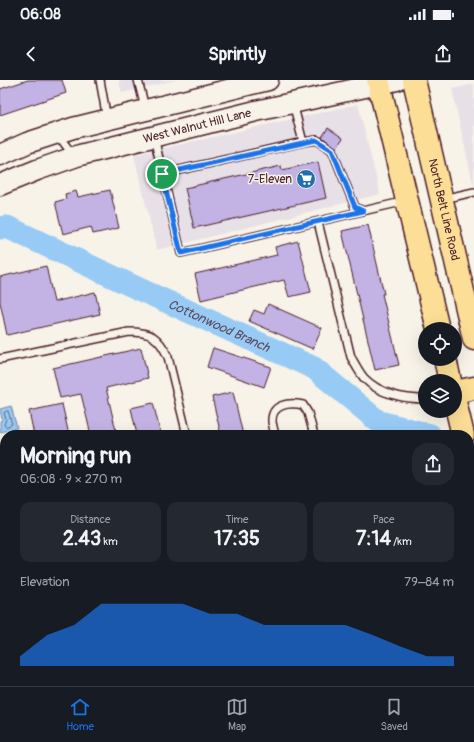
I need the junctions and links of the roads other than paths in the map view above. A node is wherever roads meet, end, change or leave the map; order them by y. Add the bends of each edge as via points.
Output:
1 (100, 80) edge
2 (138, 80) edge
3 (414, 80) edge
4 (259, 81) edge
5 (385, 81) edge
6 (293, 103) junction
7 (146, 110) junction
8 (107, 120) junction
9 (56, 133) junction
10 (154, 137) junction
11 (303, 142) junction
12 (0, 155) edge
13 (74, 157) junction
14 (162, 174) junction
15 (0, 185) edge
16 (474, 192) edge
17 (442, 199) junction
18 (407, 201) junction
19 (363, 211) junction
20 (318, 222) junction
21 (436, 322) edge
22 (474, 339) edge
23 (0, 359) edge
24 (474, 388) edge
25 (462, 391) edge
26 (418, 399) edge
27 (459, 418) edge
28 (186, 430) edge
29 (274, 430) edge
30 (313, 430) edge
31 (462, 430) edge

1 - 8 lane
2 - 7 lane
3 - 17 main road, North Belt Line Road
4 - 7 main road
5 - 6 main road, West Walnut Hill Lane
5 - 18 main road
6 - 10 main road, West Walnut Hill Lane
6 - 11 lane
7 - 8 main road
7 - 10 main road
8 - 9 main road
9 - 12 main road
9 - 13 lane
10 - 13 main road, West Walnut Hill Lane
10 - 14 lane
11 - 14 lane
11 - 19 lane via 316,140 332,150 355,207
13 - 15 main road, West Walnut Hill Lane
14 - 20 lane via 181,253
16 - 17 lane
17 - 22 main road, North Belt Line Road
18 - 19 lane
18 - 21 main road
19 - 20 lane
20 - 26 lane via 351,357 365,378 377,387 391,394
23 - 28 lane via 129,332 144,332 155,337 168,358
24 - 25 main road
27 - 31 main road
29 - 30 lane via 272,422 276,408 293,403 302,405 308,413

